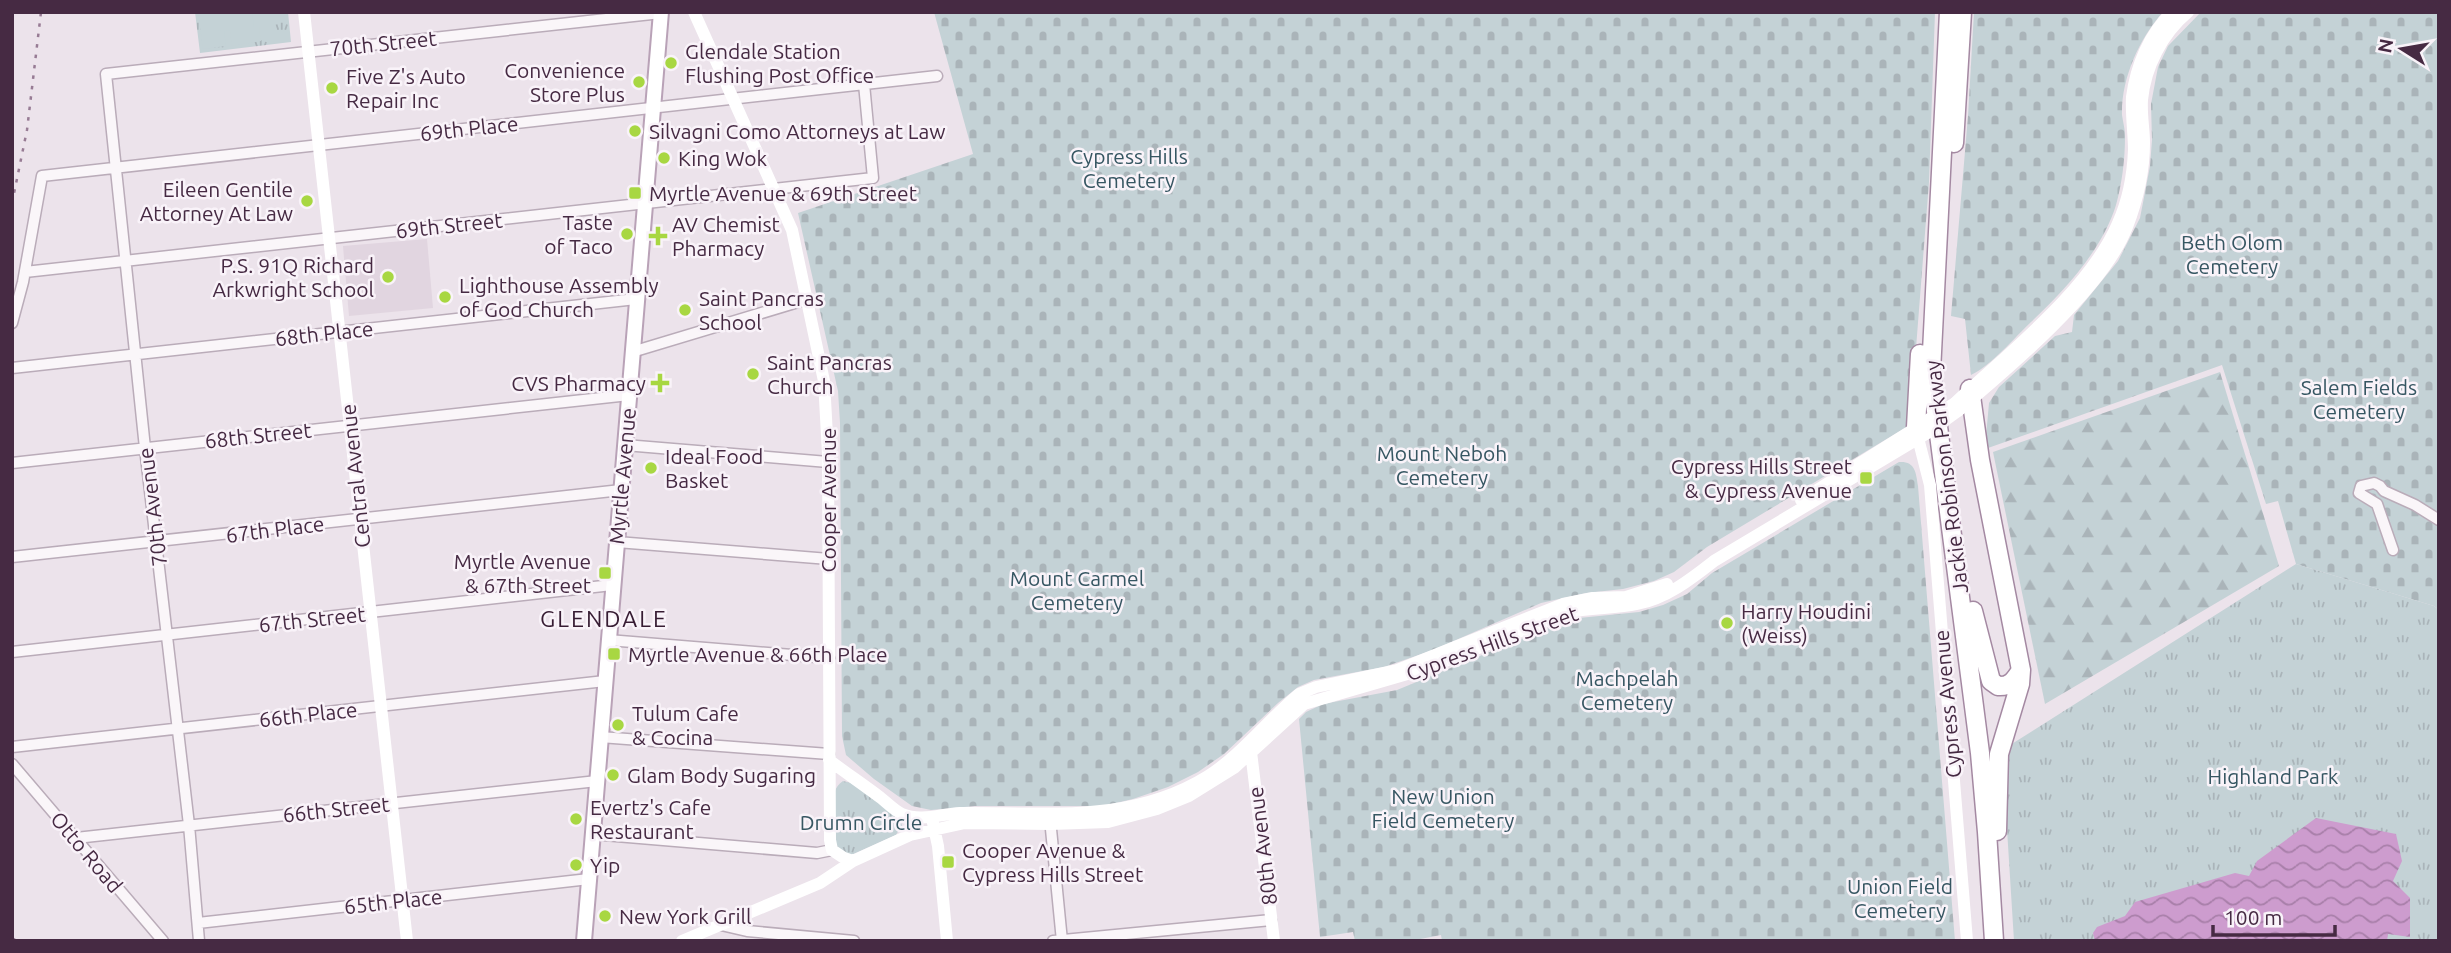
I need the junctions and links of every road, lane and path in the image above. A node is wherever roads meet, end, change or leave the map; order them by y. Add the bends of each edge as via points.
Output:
1 (304, 12) edge
2 (661, 12) edge
3 (694, 12) edge
4 (1950, 12) edge
5 (1962, 12) edge
6 (2172, 12) edge
7 (2188, 12) edge
8 (308, 52) junction
9 (106, 74) joint
10 (937, 76) dead end
11 (864, 84) junction
12 (735, 99) junction
13 (1943, 100) junction
14 (652, 108) junction
15 (318, 145) junction
16 (115, 168) junction
17 (775, 189) junction
18 (645, 203) junction
19 (329, 238) junction
20 (125, 261) junction
21 (24, 272) junction
22 (636, 299) junction
23 (808, 299) junction
24 (12, 323) edge
25 (339, 332) junction
26 (632, 352) junction
27 (136, 355) junction
28 (12, 368) edge
29 (629, 395) junction
30 (1964, 400) junction
31 (349, 425) junction
32 (1922, 430) junction
33 (625, 445) junction
34 (145, 448) junction
35 (828, 461) junction
36 (12, 463) edge
37 (621, 490) junction
38 (360, 519) junction
39 (2439, 520) edge
40 (157, 542) junction
41 (617, 542) junction
42 (2393, 550) dead end
43 (12, 557) edge
44 (829, 559) junction
45 (1681, 582) junction
46 (612, 586) junction
47 (1972, 611) junction
48 (370, 612) junction
49 (167, 635) junction
50 (608, 640) junction
51 (12, 652) edge
52 (829, 657) junction
53 (2021, 670) junction
54 (605, 681) junction
55 (381, 706) junction
56 (177, 728) junction
57 (600, 737) junction
58 (12, 747) edge
59 (1251, 752) junction
60 (829, 757) junction
61 (12, 764) edge
62 (597, 781) junction
63 (391, 803) junction
64 (902, 814) junction
65 (1050, 819) junction
66 (933, 824) junction
67 (189, 825) junction
68 (592, 834) junction
69 (76, 838) junction
70 (902, 838) junction
71 (1997, 838) junction
72 (832, 850) junction
73 (853, 861) junction
74 (589, 879) junction
75 (402, 900) junction
76 (1271, 920) junction
77 (198, 923) junction
78 (720, 926) junction
79 (683, 940) edge
80 (1062, 940) edge
81 (163, 941) edge
82 (199, 941) edge
83 (407, 941) edge
84 (584, 941) edge
85 (854, 941) edge
86 (947, 941) edge
87 (1053, 941) edge
88 (1273, 941) edge
89 (1966, 941) edge
90 (1994, 941) edge
91 (2004, 941) edge

1 - 8 street, Central Avenue
2 - 8 street, 70th Street
2 - 14 main road, Myrtle Avenue
3 - 12 street, Cooper Avenue
4 - 13 highway, Jackie Robinson Parkway
5 - 47 highway, Jackie Robinson Parkway via 1941,371
6 - 30 street, Cypress Hills Street via 2139,65 2132,97 2134,150 2129,189 2105,249 2047,318
7 - 30 street, Cypress Hills Street via 2159,47 2150,67 2143,97 2140,181 2126,230 2096,276 2056,322
8 - 9 street, 70th Street
8 - 15 street, Central Avenue
9 - 16 street, 70th Avenue
10 - 11 street, 69th Place
11 - 12 street, 69th Place
11 - 17 street, 69th Street via 873,178
12 - 14 street, 69th Place
12 - 17 street, Cooper Avenue
13 - 32 highway via 1931,191
13 - 90 highway, Jackie Robinson Parkway via 1931,384 1980,752
14 - 15 street, 69th Place
14 - 18 main road, Myrtle Avenue
15 - 16 street, 69th Place
15 - 19 street, Central Avenue
16 - 20 street, 70th Avenue
16 - 21 street, 69th Place via 42,176
17 - 18 street, 69th Street
17 - 23 street, Cooper Avenue via 792,230
18 - 19 street, 69th Street
18 - 22 main road, Myrtle Avenue
19 - 20 street, 69th Street
19 - 25 street, Central Avenue
20 - 21 street, 69th Street
20 - 27 street, 70th Avenue
21 - 24 street
22 - 25 street, 68th Place
22 - 26 main road, Myrtle Avenue
23 - 26 street
23 - 35 street, Cooper Avenue via 824,381
25 - 27 street, 68th Place
25 - 31 street, Central Avenue
26 - 29 main road, Myrtle Avenue
27 - 28 street, 68th Place
27 - 34 street, 70th Avenue
29 - 31 street, 68th Street
29 - 33 main road, Myrtle Avenue
30 - 32 street, Cypress Hills Street, bridge
30 - 53 highway
31 - 34 street, 68th Street
31 - 38 street, Central Avenue
32 - 45 street, Cypress Hills Street
32 - 89 street, Cypress Avenue
33 - 35 street
33 - 37 main road, Myrtle Avenue
34 - 36 street, 68th Street
34 - 40 street, 70th Avenue
35 - 44 street, Cooper Avenue
37 - 38 street, 67th Place
37 - 41 main road, Myrtle Avenue
38 - 40 street, 67th Place
38 - 48 street, Central Avenue
39 - 42 street via 2374,483 2361,486 2359,493 2377,504
40 - 43 street, 67th Place
40 - 49 street, 70th Avenue
41 - 44 street
41 - 46 main road, Myrtle Avenue
44 - 52 street, Cooper Avenue
45 - 59 street, Cypress Hills Street via 1637,604 1566,613 1428,668 1317,698 1304,704
45 - 65 street, Cypress Hills Street via 1626,597 1563,604 1397,670 1316,687 1299,694 1209,776 1131,808
46 - 48 street, 67th Street
46 - 50 main road, Myrtle Avenue
47 - 53 highway via 1991,681 2008,685
47 - 71 highway, Jackie Robinson Parkway
48 - 49 street, 67th Street
48 - 55 street, Central Avenue
49 - 51 street, 67th Street
49 - 56 street, 70th Avenue
50 - 52 street
50 - 54 main road, Myrtle Avenue
52 - 60 street, Cooper Avenue
53 - 71 highway via 1999,754
54 - 55 street, 66th Place
54 - 57 main road, Myrtle Avenue
55 - 56 street, 66th Place
55 - 63 street, Central Avenue
56 - 58 street, 66th Place
56 - 67 street, 70th Avenue
57 - 60 street
57 - 62 main road, Myrtle Avenue
59 - 65 street, Cypress Hills Street via 1207,786 1157,810 1108,822
59 - 76 street, 80th Avenue
60 - 64 street
60 - 72 street, Cooper Avenue
61 - 69 street, Otto Road
62 - 63 street, 66th Street
62 - 68 main road, Myrtle Avenue
63 - 67 street, 66th Street
63 - 75 street, Central Avenue
64 - 66 street
64 - 70 street via 906,825
65 - 66 street, Cypress Hills Street
65 - 80 street
66 - 70 street, Cypress Hills Street
66 - 86 street
67 - 69 street, 66th Street
67 - 77 street, 70th Avenue
68 - 72 street via 817,853
68 - 74 main road, Myrtle Avenue
69 - 81 street, Otto Road
70 - 73 street, Cypress Hills Street
71 - 91 highway, Jackie Robinson Parkway
72 - 73 street
73 - 78 street, Cypress Hills Street via 820,883
74 - 75 street, 65th Place
74 - 84 main road, Myrtle Avenue
75 - 77 street, 65th Place
75 - 83 street, Central Avenue
76 - 80 street
76 - 88 street, 80th Avenue
77 - 82 street, 70th Avenue
78 - 79 street, Cypress Hills Street
78 - 85 street
80 - 87 street

